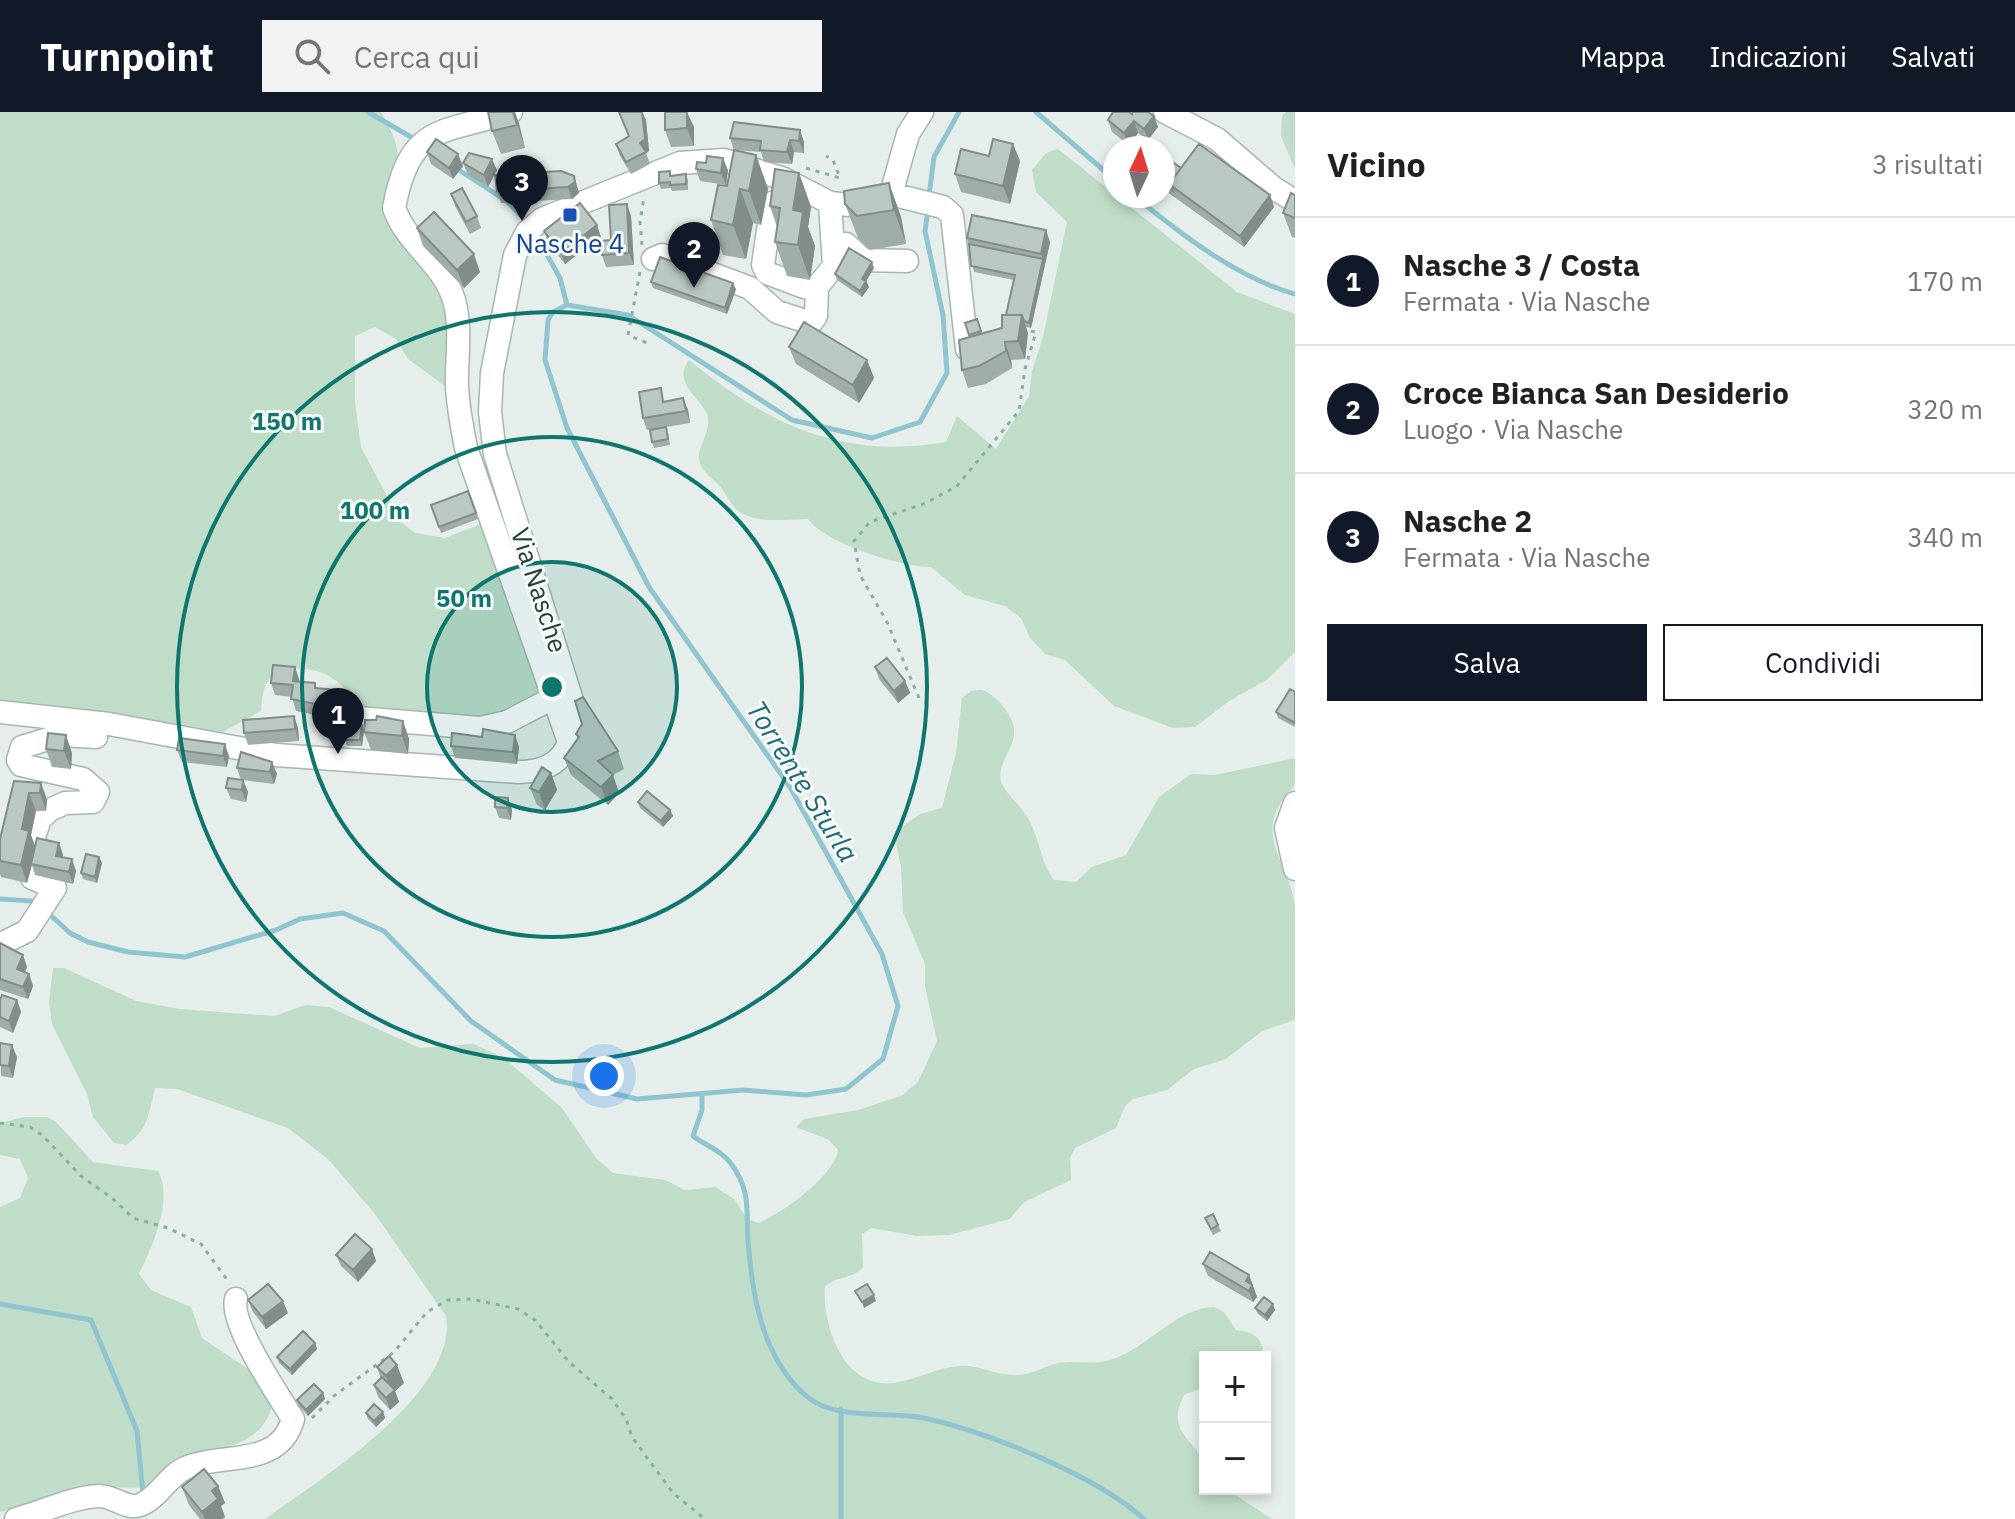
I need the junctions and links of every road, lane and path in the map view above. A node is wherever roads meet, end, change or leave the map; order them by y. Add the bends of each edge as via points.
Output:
1 (511, 112) edge
2 (922, 112) edge
3 (1165, 112) edge
4 (826, 156) dead end
5 (797, 167) dead end
6 (632, 180) junction
7 (898, 197) junction
8 (1295, 201) edge
9 (772, 203) edge
10 (831, 211) junction
11 (646, 258) junction
12 (907, 261) dead end
13 (817, 287) junction
14 (1021, 330) edge
15 (647, 343) dead end
16 (967, 349) edge
17 (555, 697) junction
18 (919, 698) dead end
19 (0, 712) edge
20 (358, 718) dead end
21 (109, 724) junction
22 (569, 742) junction
23 (1295, 803) edge
24 (1295, 869) edge
25 (0, 949) edge
26 (0, 1123) edge
27 (236, 1299) joint
28 (286, 1435) junction
29 (16, 1519) edge
30 (705, 1519) edge

1 - 17 street via 435,133 418,145 399,183 394,208 453,296 466,448
2 - 7 street via 908,134
3 - 8 street via 1217,139
4 - 5 path via 840,178
6 - 10 street, Via Nasche via 680,163 724,160 784,179
6 - 11 path via 635,190 645,189 640,222
6 - 22 street, Via Nasche via 542,219 521,241 492,373 495,454 566,673 575,710
7 - 10 street, Via Nasche
7 - 16 street via 943,207 952,215
9 - 13 street via 763,265 767,273
10 - 12 street, Via Nasche via 848,246 863,260
10 - 13 street via 834,266
11 - 13 street via 662,255 750,288 777,312 811,323
11 - 15 path via 628,335
14 - 18 path via 1036,332 1019,411 957,486 870,522 854,541 860,575 887,622
17 - 20 street via 507,722 480,728
17 - 22 street
19 - 21 street
21 - 22 street via 276,755 518,772 547,770
21 - 25 street via 101,737 61,735 22,747 21,765 83,779 98,792 93,802 65,803 40,819 33,840 39,848 32,878 55,888 27,931
23 - 24 street via 1286,828
26 - 27 path via 30,1127 42,1135 133,1218 201,1244 224,1272
27 - 28 street via 250,1345 293,1419
28 - 29 street via 260,1455 189,1466 143,1504 132,1507 98,1496
28 - 30 path via 394,1352 427,1312 448,1300 471,1299 518,1309 535,1320 569,1362 612,1399 673,1493

